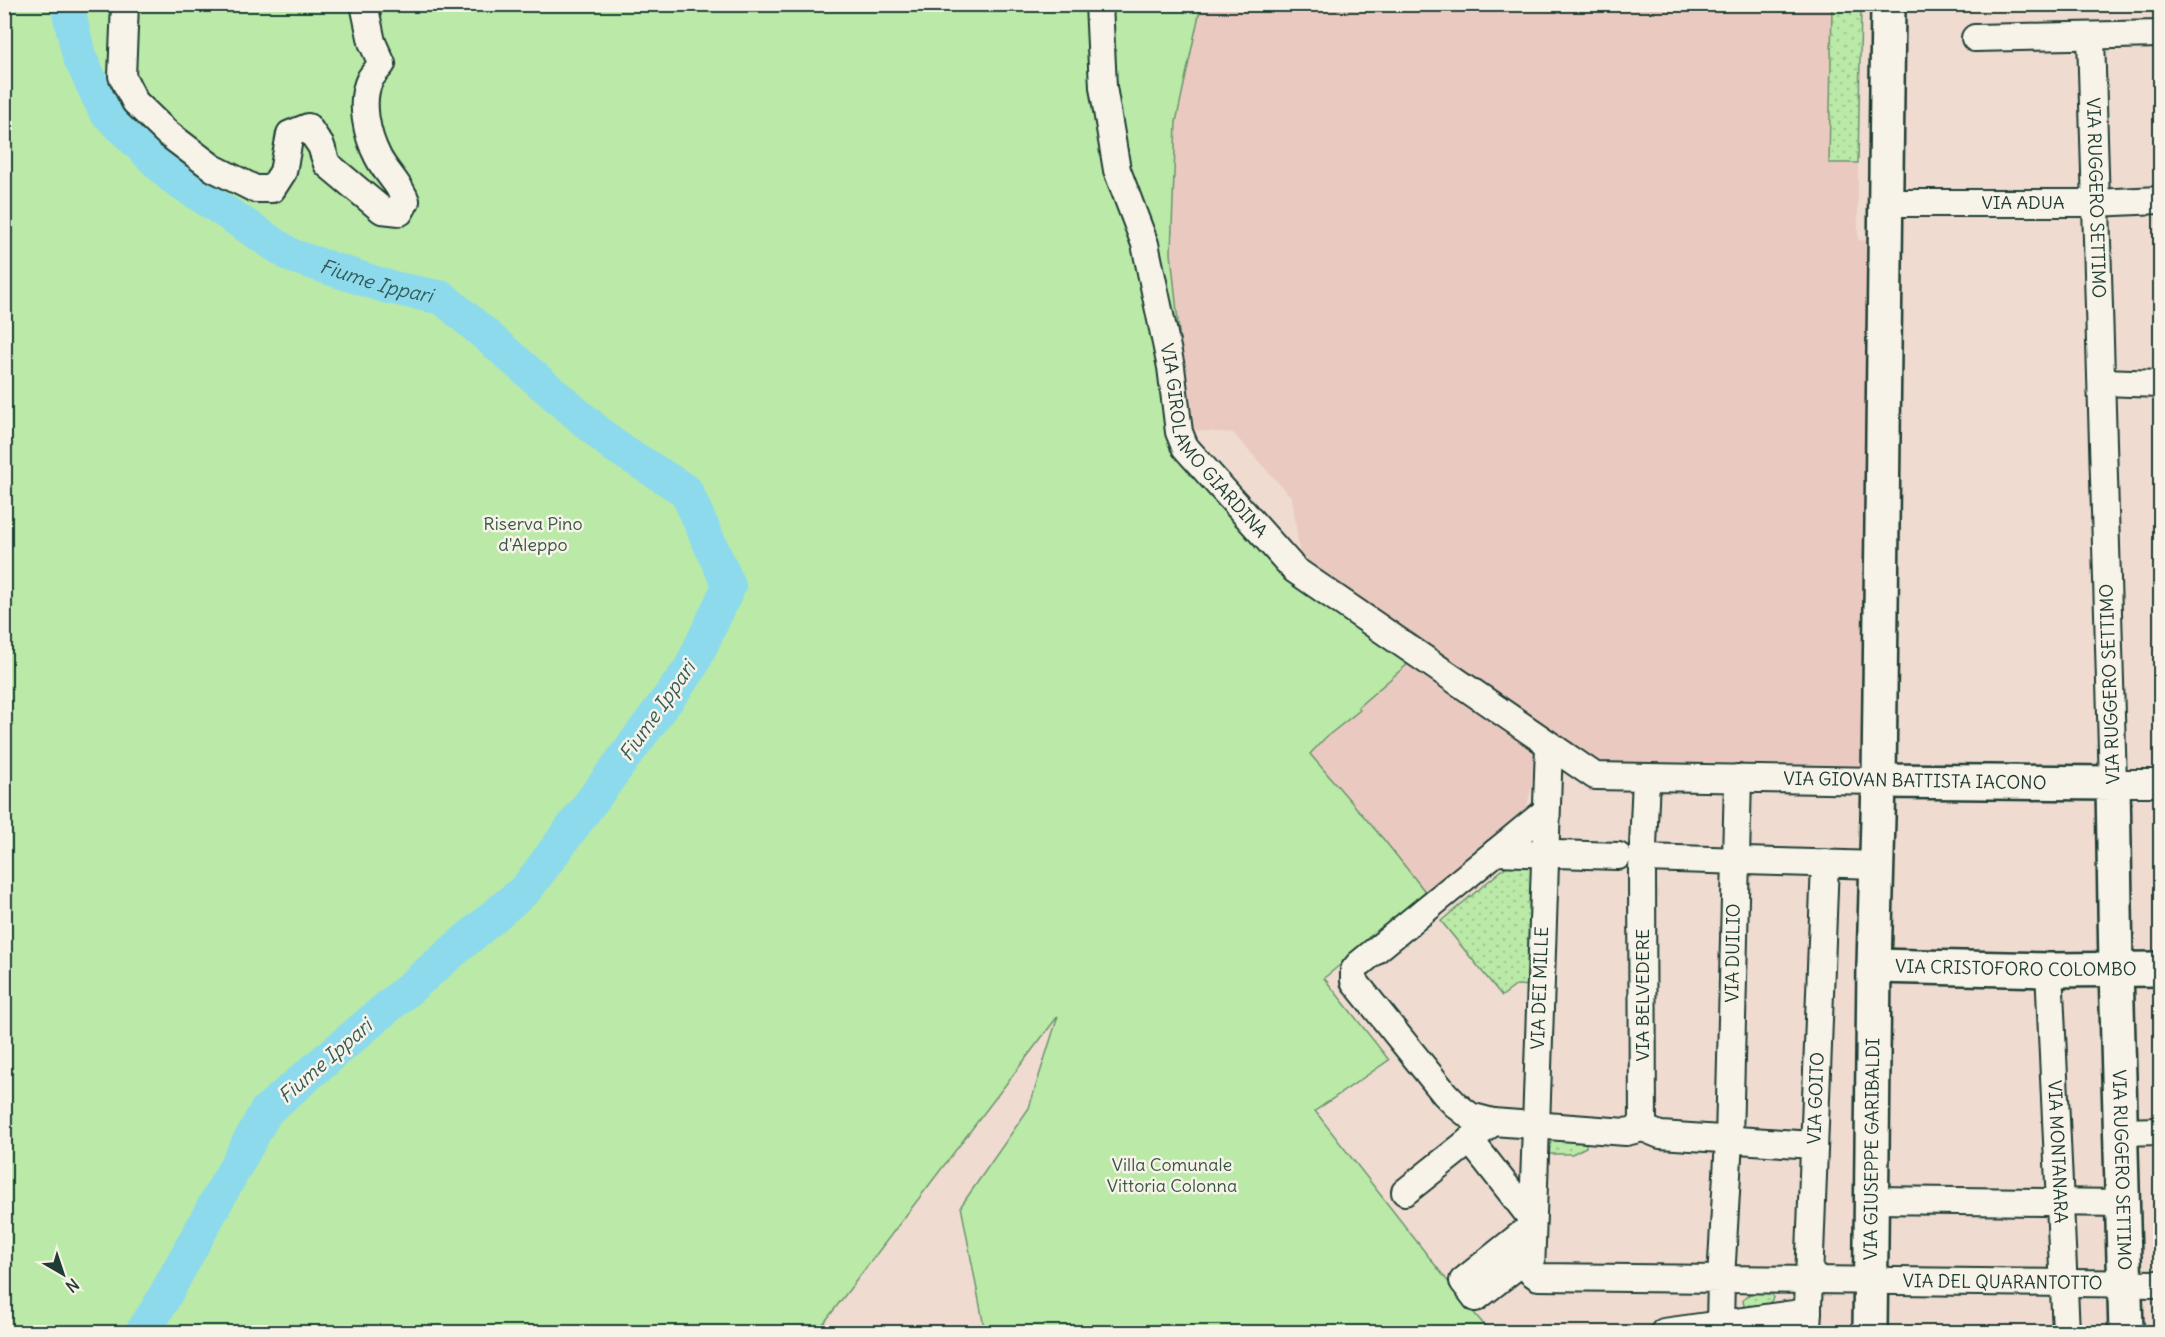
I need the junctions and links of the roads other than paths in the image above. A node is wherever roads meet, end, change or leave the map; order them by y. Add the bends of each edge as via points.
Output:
1 (125, 4) edge
2 (364, 4) edge
3 (1099, 4) edge
4 (1888, 4) edge
5 (2160, 34) edge
6 (2091, 36) junction
7 (1975, 38) dead end
8 (2160, 200) edge
9 (1885, 203) junction
10 (2094, 203) junction
11 (2102, 382) junction
12 (2160, 384) edge
13 (1546, 744) junction
14 (1658, 778) junction
15 (1737, 778) junction
16 (1879, 782) junction
17 (2113, 783) junction
18 (2160, 783) edge
19 (1546, 811) junction
20 (1496, 852) junction
21 (1540, 856) junction
22 (1642, 860) junction
23 (1736, 861) junction
24 (1825, 863) junction
25 (1877, 865) junction
26 (1874, 966) junction
27 (2116, 969) junction
28 (2160, 969) edge
29 (2049, 970) junction
30 (1536, 1119) junction
31 (1644, 1125) junction
32 (2160, 1131) edge
33 (1480, 1132) junction
34 (2120, 1132) junction
35 (1732, 1136) junction
36 (1814, 1145) junction
37 (1534, 1172) junction
38 (1405, 1192) dead end
39 (1873, 1200) junction
40 (2123, 1203) junction
41 (2061, 1204) junction
42 (1532, 1222) junction
43 (1531, 1254) junction
44 (1721, 1279) junction
45 (1809, 1280) junction
46 (1872, 1281) junction
47 (2063, 1282) junction
48 (2125, 1282) junction
49 (2160, 1284) edge
50 (1807, 1322) edge
51 (1720, 1324) junction
52 (1664, 1332) edge
53 (1870, 1332) edge
54 (2066, 1332) edge
55 (2126, 1332) edge

1 - 2 street via 122,76 135,102 213,168 255,189 272,189 283,172 290,134 308,127 327,164 382,210 400,212 406,201 402,190 377,157 369,135 364,98 370,79 382,64 372,42
3 - 13 street, VIA GIROLAMO GIARDINA via 1103,87 1117,170 1145,244 1185,447 1295,570
4 - 9 main road
5 - 6 street
6 - 7 street
6 - 10 street, VIA RUGGERO SETTIMO
8 - 10 street, VIA ADUA
9 - 10 street, VIA ADUA
9 - 16 main road, VIA GIUSEPPE GARIBALDI
10 - 11 street, VIA RUGGERO SETTIMO
11 - 12 street
11 - 17 street, VIA RUGGERO SETTIMO
13 - 14 street, VIA GIROLAMO GIARDINA via 1595,776
13 - 19 street, VIA DEI MILLE
14 - 15 street, VIA GIOVAN BATTISTA IACONO
14 - 22 street, VIA BELVEDERE
15 - 16 street, VIA GIOVAN BATTISTA IACONO
15 - 23 street, VIA DUILIO
16 - 17 main road, VIA GIOVAN BATTISTA IACONO
16 - 25 main road, VIA GIUSEPPE GARIBALDI
17 - 18 street, VIA GIOVAN BATTISTA IACONO
17 - 27 main road, VIA RUGGERO SETTIMO
19 - 20 street
19 - 21 street, VIA DEI MILLE
20 - 21 street
20 - 33 street via 1359,964 1353,974 1356,984
21 - 22 street
21 - 30 street, VIA DEI MILLE
22 - 23 street
22 - 31 street, VIA BELVEDERE
23 - 24 street
23 - 35 street, VIA DUILIO
24 - 25 street
24 - 36 street, VIA GOITO
25 - 26 main road, VIA GIUSEPPE GARIBALDI
26 - 29 main road, VIA CRISTOFORO COLOMBO
26 - 39 main road, VIA GIUSEPPE GARIBALDI
27 - 28 main road, VIA CRISTOFORO COLOMBO
27 - 29 main road, VIA CRISTOFORO COLOMBO
27 - 34 main road, VIA RUGGERO SETTIMO
29 - 41 street, VIA MONTANARA
30 - 31 street via 1626,1132
30 - 33 street
30 - 37 street, VIA DEI MILLE
31 - 35 street via 1659,1135
32 - 34 street
33 - 37 street via 1502,1158
33 - 38 street
33 - 42 street
34 - 40 main road, VIA RUGGERO SETTIMO
35 - 36 street
35 - 44 street, VIA DUILIO
36 - 45 street, VIA GOITO
37 - 42 street, VIA DEI MILLE
39 - 41 street
39 - 46 main road, VIA GIUSEPPE GARIBALDI
40 - 41 street
40 - 48 main road, VIA RUGGERO SETTIMO
41 - 47 street, VIA MONTANARA
42 - 43 street, VIA DEI MILLE
42 - 43 street via 1463,1281 1476,1298
43 - 44 street, VIA DEL QUARANTOTTO via 1531,1272 1539,1278
44 - 45 street, VIA DEL QUARANTOTTO
44 - 51 street, VIA DUILIO
45 - 46 street, VIA DEL QUARANTOTTO
45 - 50 street, VIA GOITO
46 - 47 street, VIA DEL QUARANTOTTO
46 - 53 main road, VIA GIUSEPPE GARIBALDI
47 - 48 street, VIA DEL QUARANTOTTO
47 - 54 street, VIA MONTANARA
48 - 49 street, VIA DEL QUARANTOTTO
48 - 55 main road, VIA RUGGERO SETTIMO
50 - 51 street
51 - 52 street

